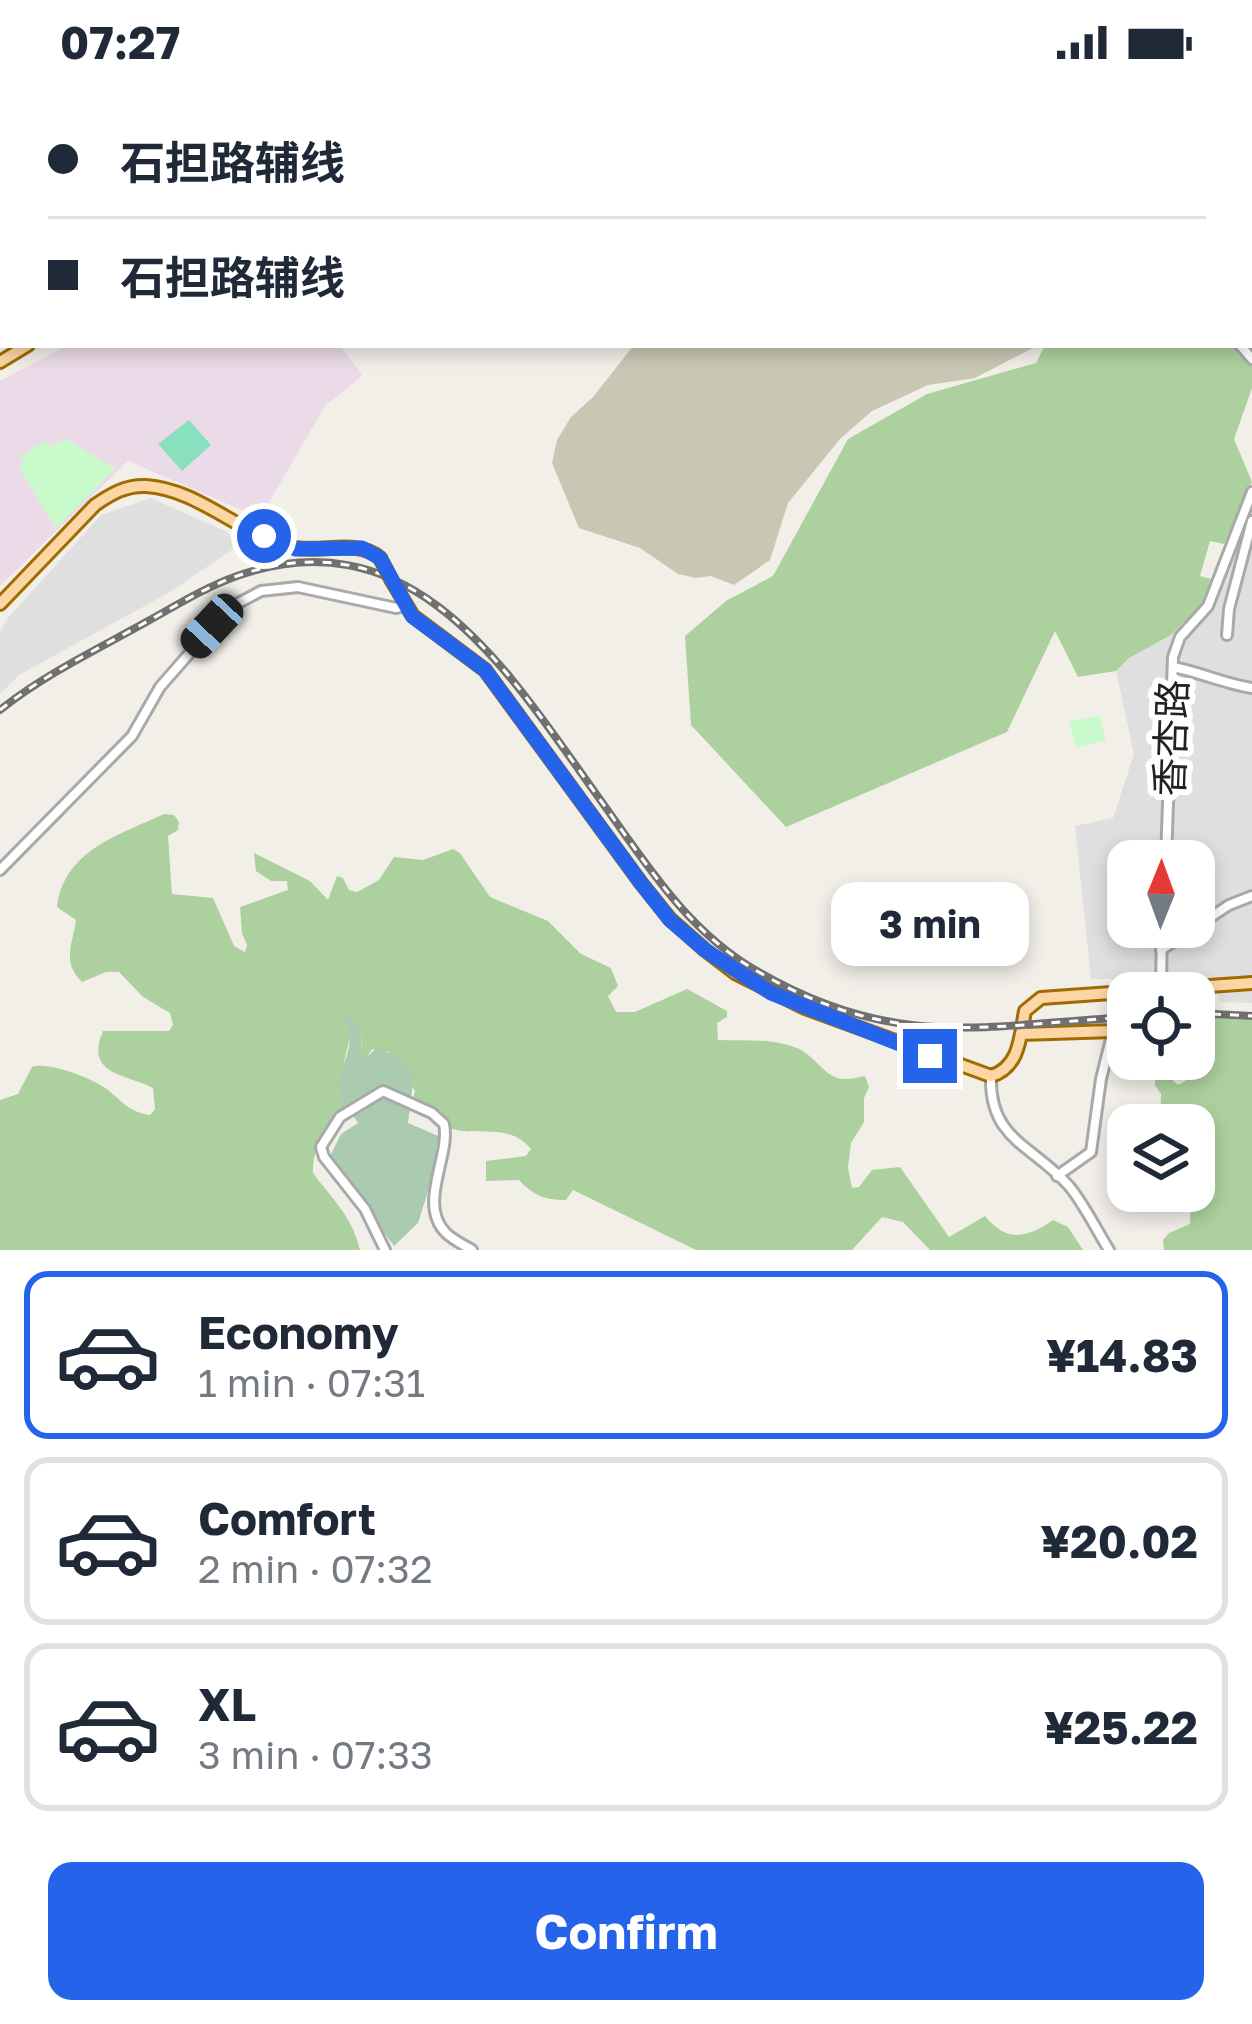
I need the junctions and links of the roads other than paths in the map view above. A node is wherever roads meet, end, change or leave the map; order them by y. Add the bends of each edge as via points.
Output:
1 (1252, 492) edge
2 (1252, 521) edge
3 (0, 604) edge
4 (405, 606) junction
5 (1227, 635) dead end
6 (1173, 667) junction
7 (1252, 688) edge
8 (1167, 840) edge
9 (0, 869) edge
10 (1252, 896) edge
11 (1161, 950) joint
12 (1161, 972) edge
13 (1252, 983) edge
14 (1215, 985) edge
15 (1107, 993) edge
16 (1107, 1031) edge
17 (1021, 1034) junction
18 (1107, 1055) edge
19 (991, 1076) junction
20 (1057, 1175) junction
21 (385, 1250) edge
22 (472, 1250) edge
23 (1109, 1250) edge

1 - 6 street, 香杏路 via 1208,607 1180,638
2 - 5 street
3 - 4 main road, bridge via 95,505 139,486 181,496 282,545 362,548 380,558
4 - 9 street via 298,587 261,591 229,608 160,687 132,736
4 - 19 main road via 485,670 670,920 705,950 805,1008
6 - 7 street
6 - 8 street, 香杏路
10 - 11 street
11 - 12 street
13 - 14 main road
15 - 17 main road via 1041,998 1025,1011
16 - 17 main road
17 - 19 main road via 1011,1063
18 - 20 street via 1091,1152
19 - 20 street via 990,1102 1003,1126
20 - 23 street
21 - 22 street via 321,1147 340,1118 383,1091 444,1124 438,1217

